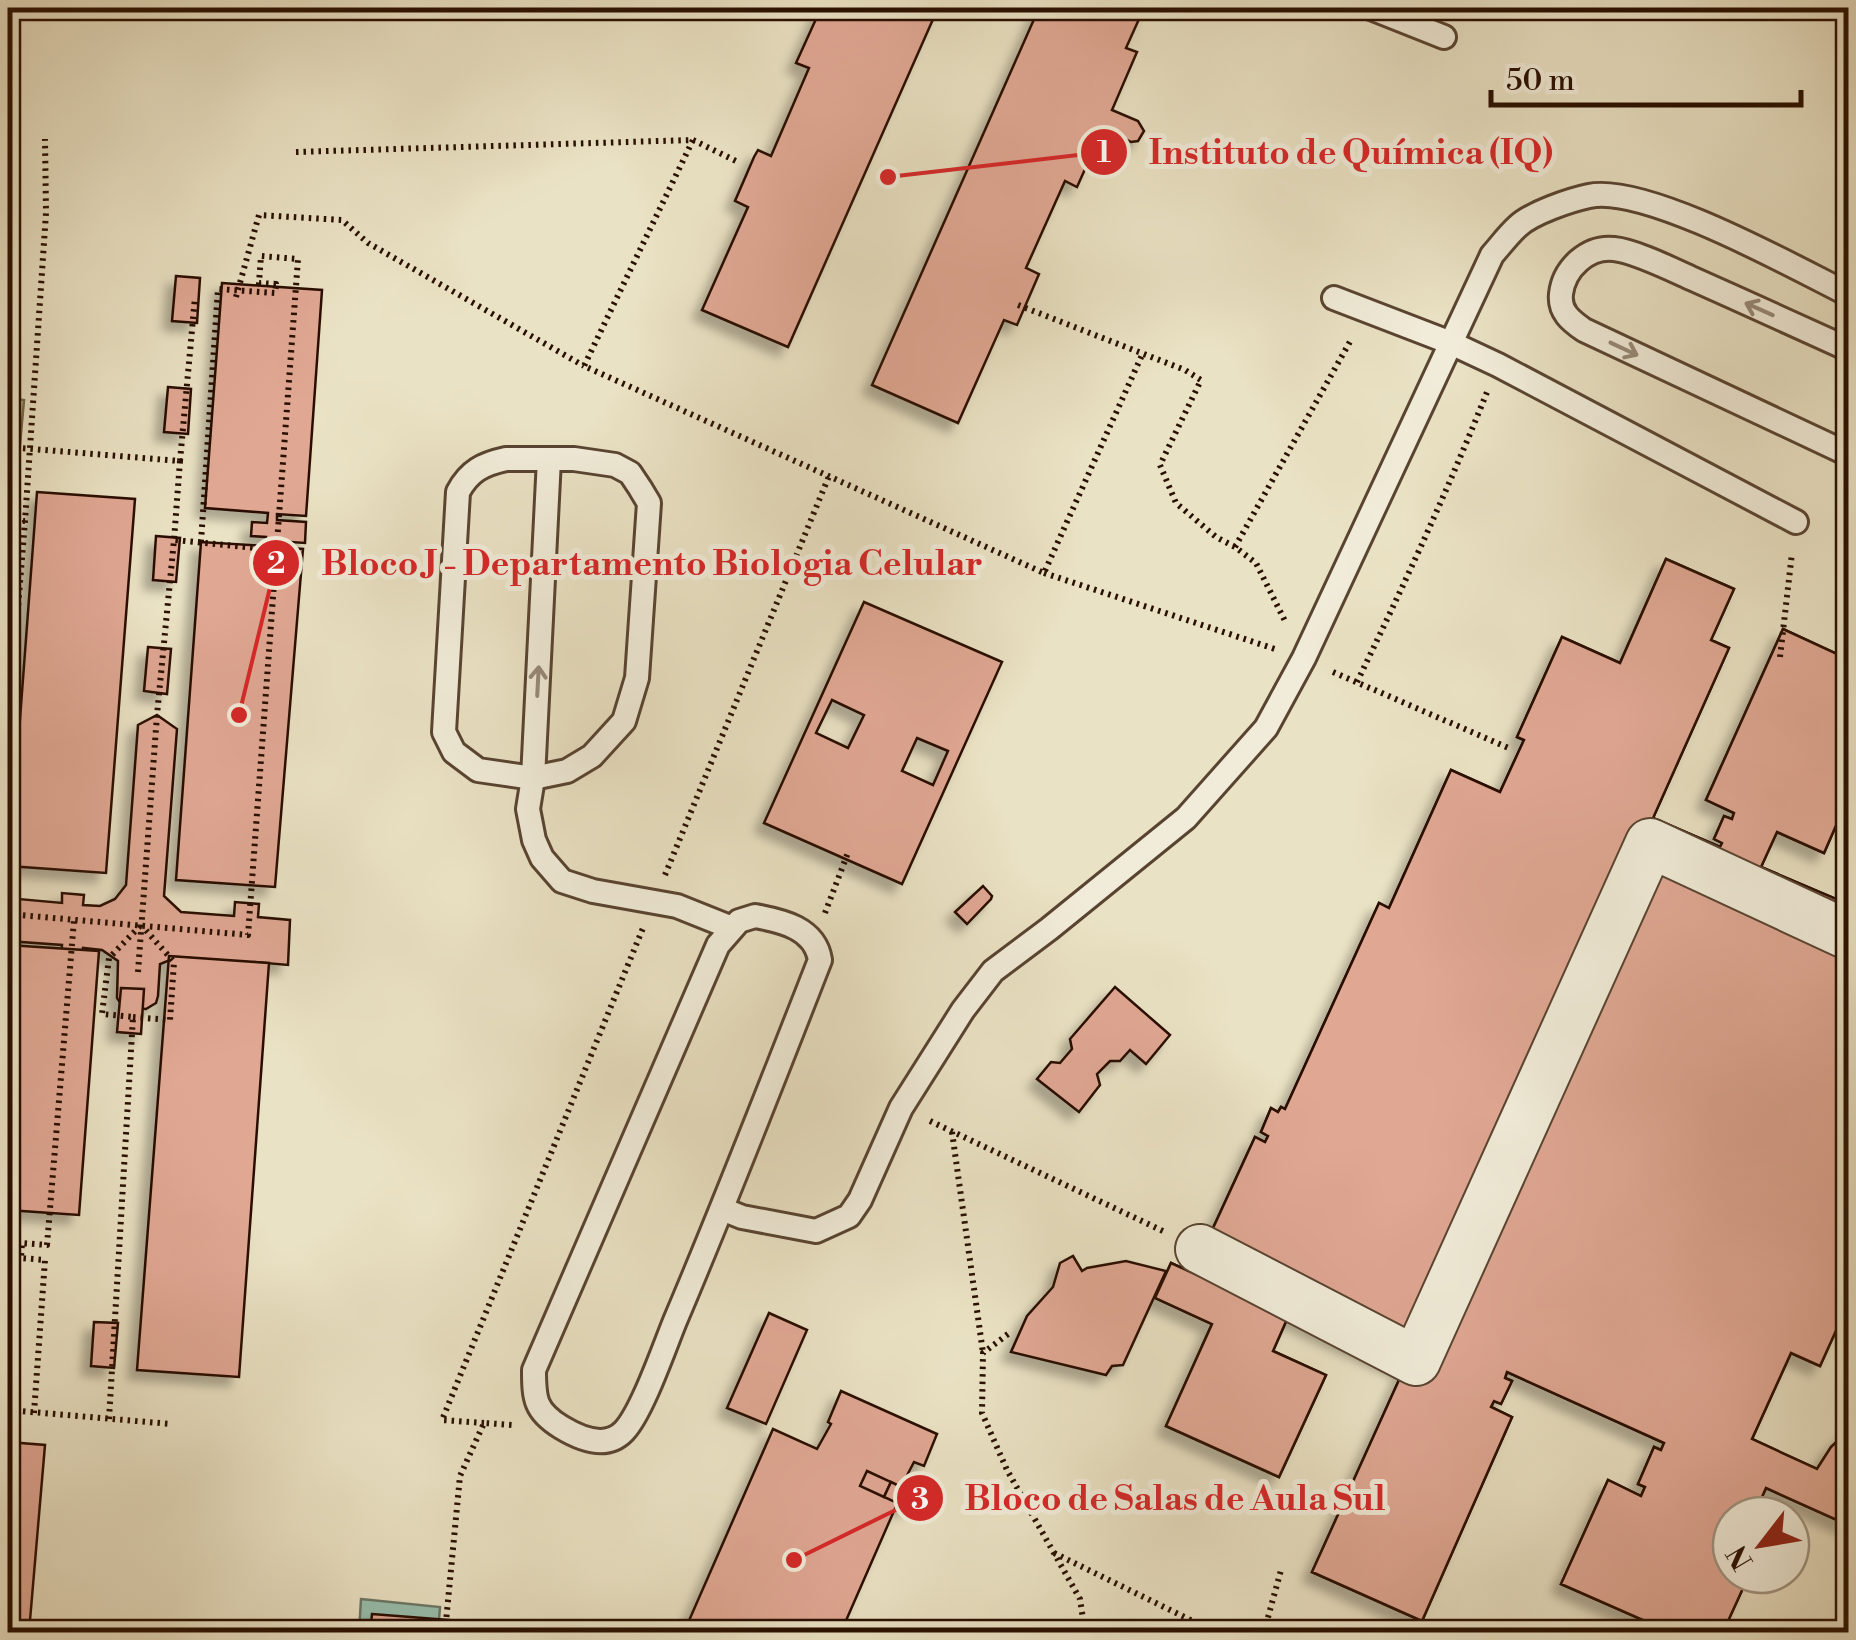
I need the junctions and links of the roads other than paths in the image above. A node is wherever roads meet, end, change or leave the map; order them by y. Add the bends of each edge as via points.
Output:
1 (1371, 8) edge
2 (1444, 38) dead end
3 (1848, 294) edge
4 (1334, 298) dead end
5 (1450, 343) junction
6 (1848, 349) edge
7 (1848, 454) edge
8 (549, 459) junction
9 (1796, 522) road end
10 (533, 778) junction
11 (732, 928) junction
12 (1848, 935) edge
13 (722, 1209) junction
14 (1200, 1249) road end

1 - 2 lane
3 - 5 lane via 1686,217 1633,199 1592,195 1520,223 1492,255
4 - 5 lane
5 - 9 lane
5 - 13 lane via 1266,728 1186,818 993,971 900,1108 849,1216 816,1231
6 -> 7 lane via 1618,248 1575,263 1560,296 1567,318 1584,330
10 -> 8 lane
8 - 10 lane via 615,466 630,473 648,503 636,678 624,721 592,756 567,771
8 - 10 lane via 484,464 458,492 444,720 454,752 478,770
10 - 11 lane via 528,808 534,840 562,881 677,906
11 - 13 lane via 755,916 783,922 814,941 820,960
11 - 13 lane via 710,962 534,1370 534,1398 546,1417 604,1442 623,1432
12 - 14 street via 1650,843 1416,1361

